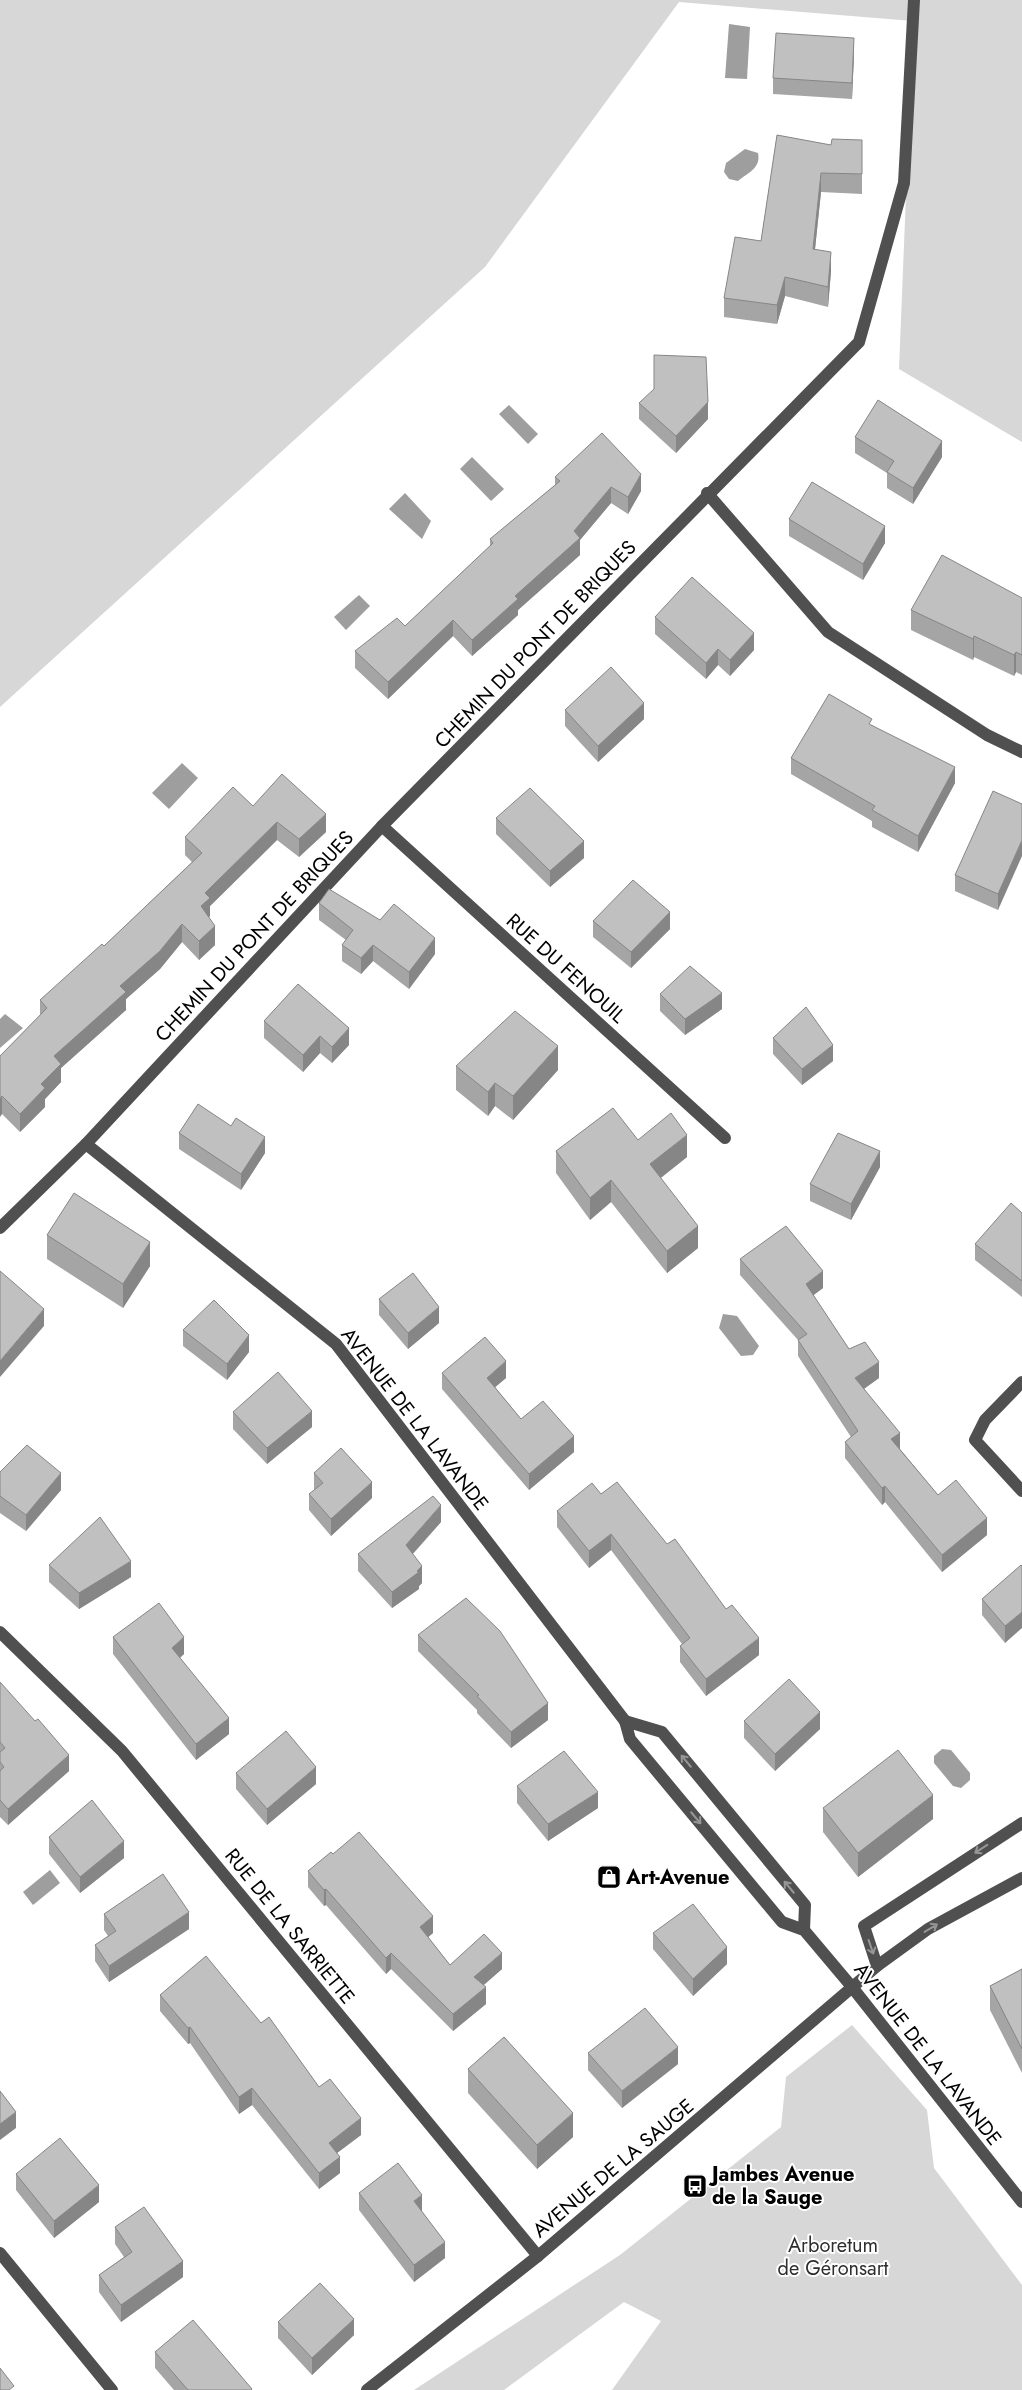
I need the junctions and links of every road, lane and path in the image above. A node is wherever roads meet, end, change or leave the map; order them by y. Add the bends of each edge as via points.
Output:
1 (914, 0) edge
2 (708, 494) junction
3 (1022, 752) edge
4 (382, 826) junction
5 (725, 1138) dead end
6 (86, 1144) junction
7 (0, 1228) edge
8 (1022, 1382) edge
9 (1022, 1491) edge
10 (0, 1632) edge
11 (625, 1721) junction
12 (1022, 1823) edge
13 (1022, 1878) edge
14 (804, 1930) junction
15 (877, 1966) junction
16 (852, 1986) junction
17 (1022, 2202) edge
18 (0, 2253) edge
19 (538, 2256) junction
20 (112, 2390) edge
21 (367, 2390) edge

1 - 2 street, CHEMIN DU PONT DE BRIQUES via 904,183 859,342
2 - 3 street via 828,632 987,735
2 - 4 street, CHEMIN DU PONT DE BRIQUES
4 - 5 street, RUE DU FENOUIL
4 - 6 street, CHEMIN DU PONT DE BRIQUES
6 - 7 street, CHEMIN DU PONT DE BRIQUES
6 - 11 street, AVENUE DE LA LAVANDE via 336,1344
8 - 9 street via 985,1420 975,1440
10 - 19 street, RUE DE LA SARRIETTE via 122,1751
11 -> 14 street, AVENUE DE LA LAVANDE via 630,1739 782,1922
14 -> 11 street via 805,1905 662,1732
12 -> 15 street via 864,1926
15 -> 13 street, AVENUE DE LA SAUGE via 928,1929
14 - 16 street, AVENUE DE LA LAVANDE
15 - 16 street, AVENUE DE LA SAUGE
16 - 17 street, AVENUE DE LA LAVANDE
16 - 19 street, AVENUE DE LA SAUGE
18 - 20 street
19 - 21 street, AVENUE DE LA SAUGE

